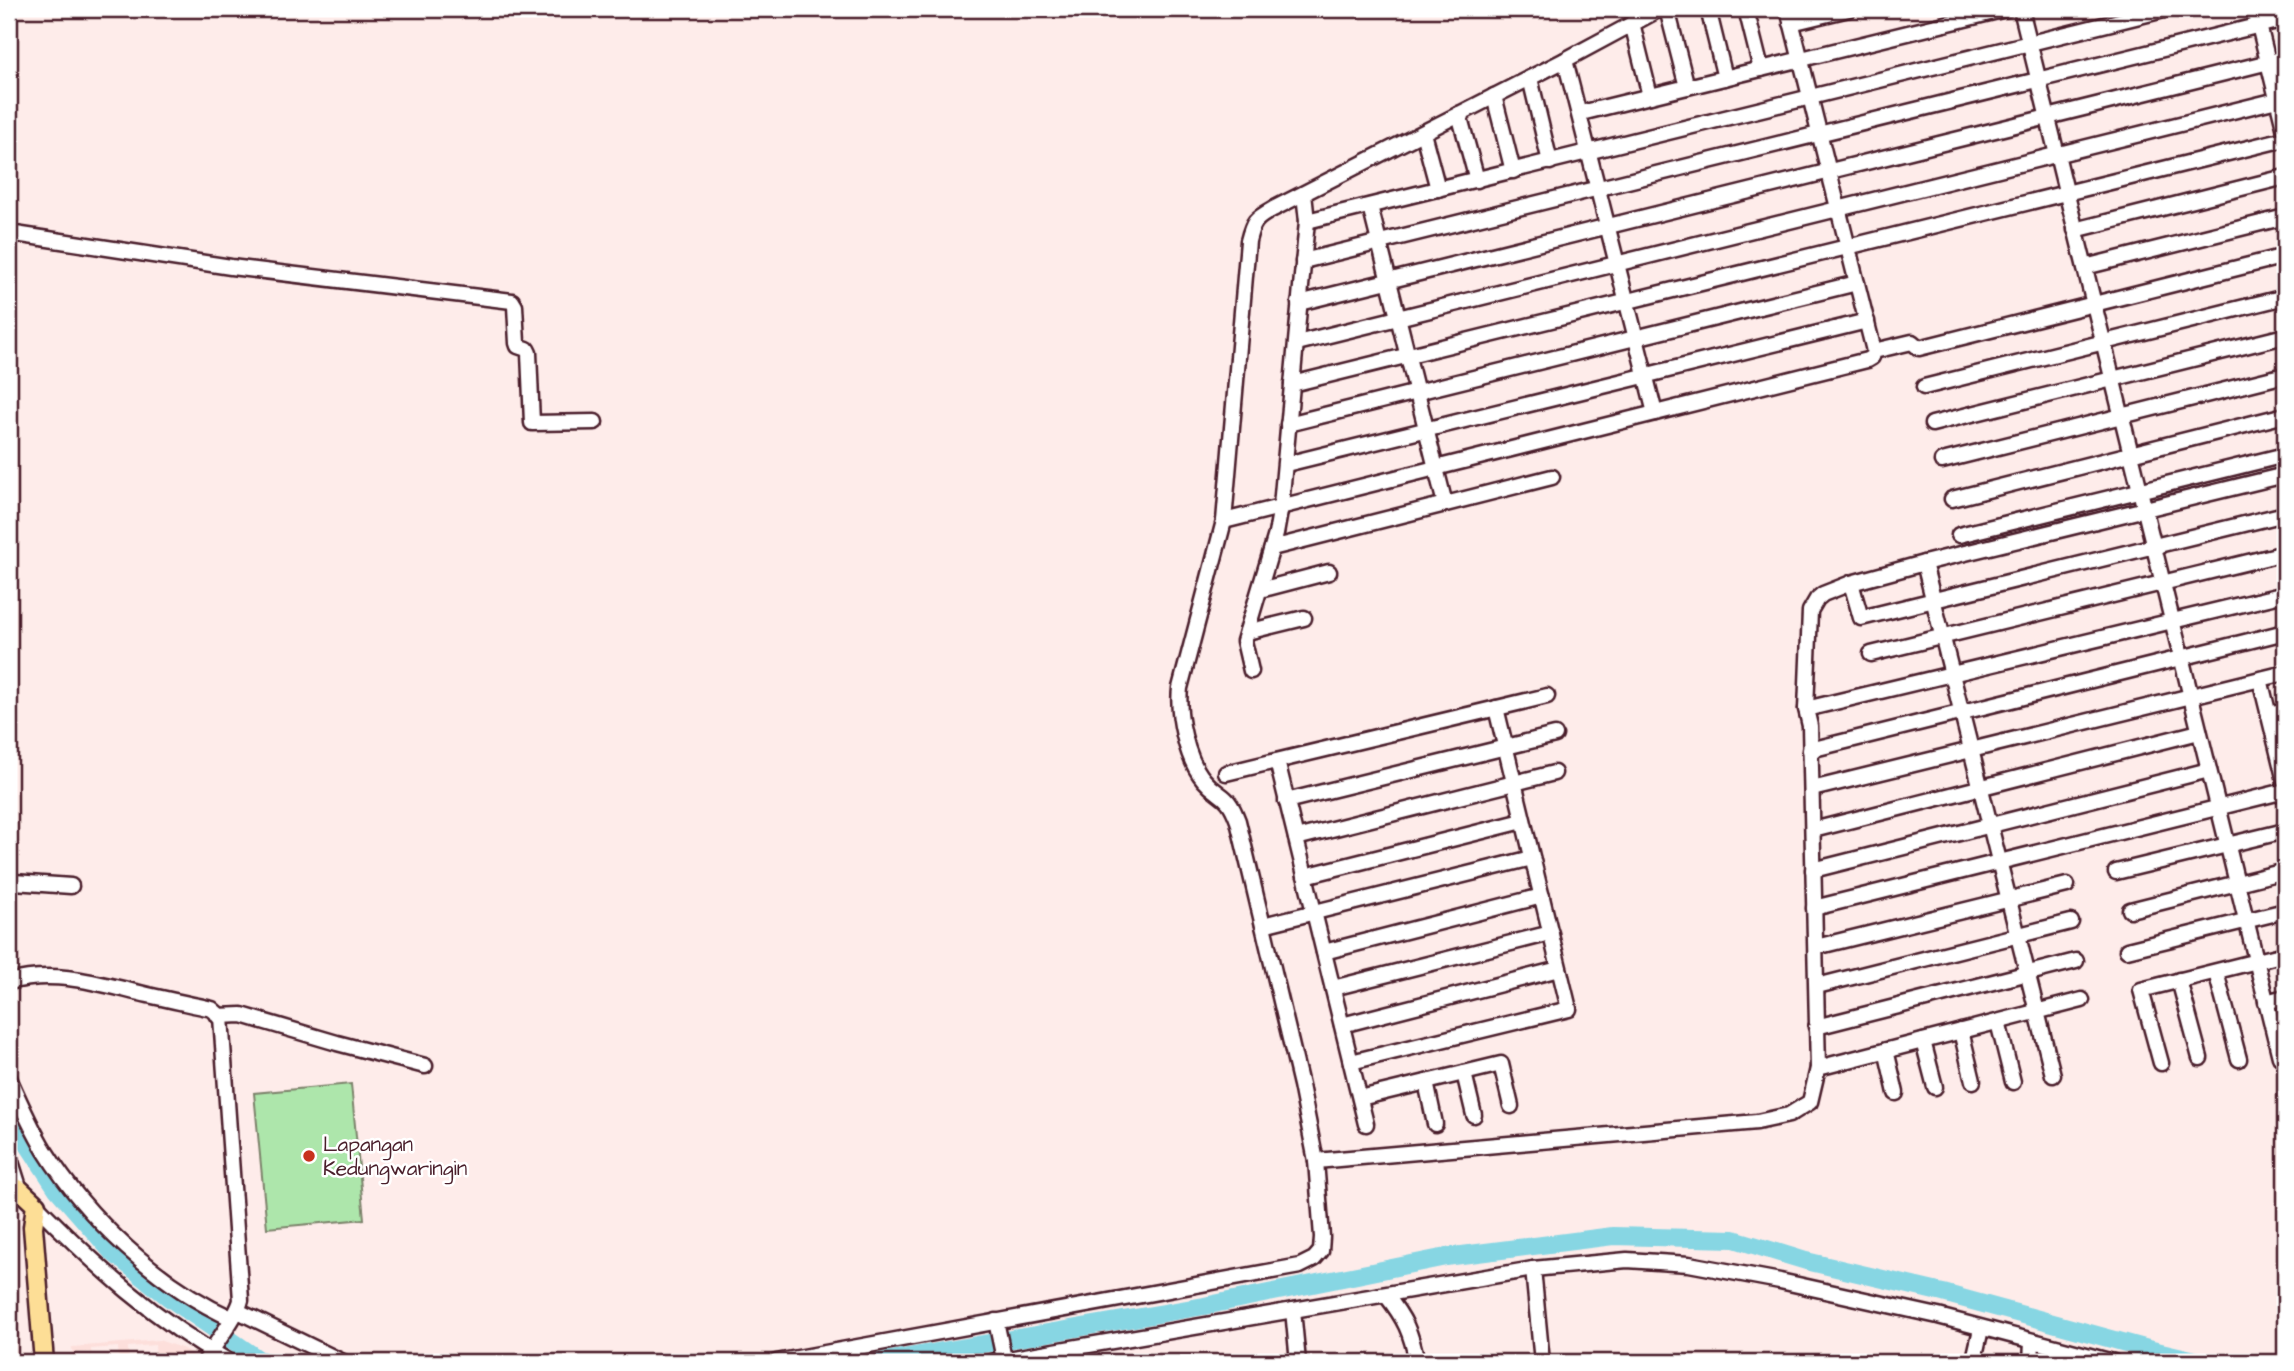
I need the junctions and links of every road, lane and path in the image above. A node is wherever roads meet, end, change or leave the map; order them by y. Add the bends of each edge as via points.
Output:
1 (1660, 9) edge
2 (1667, 9) edge
3 (1708, 9) edge
4 (1746, 9) edge
5 (1849, 9) edge
6 (2006, 9) edge
7 (2021, 9) edge
8 (2168, 9) edge
9 (2255, 9) edge
10 (1790, 16) edge
11 (2285, 19) edge
12 (1632, 23) junction
13 (2260, 26) junction
14 (2029, 43) junction
15 (2285, 58) edge
16 (1801, 59) junction
17 (1566, 60) junction
18 (2268, 62) junction
19 (1762, 69) junction
20 (1530, 78) junction
21 (1725, 78) junction
22 (2038, 80) junction
23 (1687, 87) junction
24 (1494, 96) junction
25 (1650, 96) junction
26 (1811, 97) junction
27 (2282, 99) edge
28 (1581, 113) junction
29 (1459, 114) junction
30 (2048, 117) junction
31 (2285, 131) edge
32 (1423, 133) junction
33 (1819, 134) junction
34 (2285, 139) edge
35 (1590, 152) junction
36 (2057, 154) junction
37 (1550, 162) junction
38 (1513, 171) junction
39 (1828, 172) junction
40 (2285, 177) edge
41 (1476, 180) junction
42 (1438, 189) junction
43 (1598, 189) junction
44 (2066, 192) junction
45 (1304, 194) junction
46 (1370, 206) junction
47 (1838, 208) junction
48 (2285, 217) edge
49 (1307, 221) junction
50 (1607, 226) junction
51 (2076, 230) junction
52 (9, 233) edge
53 (1379, 242) junction
54 (1847, 246) junction
55 (2285, 256) edge
56 (1303, 261) junction
57 (1617, 263) junction
58 (2085, 267) junction
59 (1389, 281) junction
60 (1857, 283) junction
61 (2285, 297) edge
62 (1627, 300) junction
63 (1299, 303) junction
64 (2094, 304) junction
65 (1398, 318) junction
66 (1867, 321) junction
67 (2285, 336) edge
68 (1636, 338) junction
69 (2103, 342) junction
70 (1297, 343) junction
71 (1874, 351) junction
72 (1407, 355) junction
73 (1646, 375) junction
74 (2285, 375) edge
75 (2112, 379) junction
76 (1292, 384) junction
77 (1924, 387) dead end
78 (1417, 392) junction
79 (1655, 413) junction
80 (2285, 415) edge
81 (2122, 416) junction
82 (595, 422) dead end
83 (1288, 424) junction
84 (1932, 424) dead end
85 (1426, 430) junction
86 (2131, 454) junction
87 (2285, 455) edge
88 (1942, 461) dead end
89 (1286, 464) junction
90 (1435, 468) junction
91 (2285, 475) edge
92 (1552, 477) dead end
93 (2140, 491) junction
94 (1952, 499) dead end
95 (1445, 505) junction
96 (1281, 506) junction
97 (2144, 508) junction
98 (2285, 514) edge
99 (1224, 520) junction
100 (1959, 535) dead end
101 (2154, 547) junction
102 (1272, 548) junction
103 (2285, 553) edge
104 (1924, 563) junction
105 (1329, 572) dead end
106 (1851, 583) junction
107 (2163, 583) junction
108 (1259, 590) junction
109 (2285, 594) edge
110 (1934, 601) junction
111 (1304, 618) dead end
112 (2172, 621) junction
113 (1247, 632) junction
114 (2285, 632) edge
115 (1943, 637) junction
116 (1871, 654) dead end
117 (2181, 658) junction
118 (1251, 671) dead end
119 (2285, 673) edge
120 (1952, 674) junction
121 (2260, 679) junction
122 (1547, 696) dead end
123 (2190, 696) junction
124 (1496, 708) junction
125 (1806, 709) junction
126 (2285, 711) edge
127 (1962, 713) junction
128 (2269, 715) junction
129 (2199, 732) junction
130 (1555, 735) dead end
131 (1505, 747) junction
132 (1810, 750) junction
133 (1971, 750) junction
134 (2282, 753) edge
135 (1277, 761) junction
136 (2209, 770) junction
137 (1226, 773) dead end
138 (1555, 773) dead end
139 (2285, 781) edge
140 (1514, 783) junction
141 (1981, 787) junction
142 (1812, 789) junction
143 (2285, 791) edge
144 (1286, 800) junction
145 (2218, 808) junction
146 (1523, 821) junction
147 (1990, 825) junction
148 (1813, 830) junction
149 (2285, 831) edge
150 (1296, 838) junction
151 (2227, 845) junction
152 (1532, 858) junction
153 (1999, 862) junction
154 (1813, 870) junction
155 (2285, 871) edge
156 (2116, 872) dead end
157 (1305, 876) junction
158 (2237, 883) junction
159 (9, 885) edge
160 (2067, 885) dead end
161 (71, 886) dead end
162 (1542, 896) junction
163 (2009, 899) junction
164 (1814, 908) junction
165 (2130, 910) dead end
166 (2285, 911) edge
167 (1314, 912) junction
168 (2246, 920) junction
169 (2071, 922) dead end
170 (1263, 925) junction
171 (1551, 933) junction
172 (2018, 936) junction
173 (1816, 947) junction
174 (2127, 950) dead end
175 (1324, 952) junction
176 (2285, 954) edge
177 (2076, 961) dead end
178 (2256, 962) junction
179 (1559, 969) junction
180 (2216, 972) junction
181 (2027, 974) junction
182 (2179, 980) junction
183 (9, 982) edge
184 (1817, 986) junction
185 (1333, 988) junction
186 (2285, 997) edge
187 (2082, 1000) dead end
188 (2266, 1002) junction
189 (2037, 1012) junction
190 (218, 1016) junction
191 (1998, 1022) junction
192 (1342, 1025) junction
193 (1816, 1027) junction
194 (1961, 1031) junction
195 (2280, 1036) edge
196 (1923, 1041) junction
197 (1886, 1050) junction
198 (2280, 1057) dead end
199 (2200, 1058) dead end
200 (2239, 1059) dead end
201 (1351, 1062) junction
202 (2161, 1063) dead end
203 (425, 1066) dead end
204 (1818, 1068) junction
205 (1464, 1073) junction
206 (2053, 1074) dead end
207 (9, 1078) edge
208 (1973, 1081) dead end
209 (1426, 1082) junction
210 (2013, 1082) dead end
211 (1935, 1087) dead end
212 (1896, 1093) dead end
213 (1360, 1098) junction
214 (1511, 1106) dead end
215 (1474, 1115) dead end
216 (1366, 1124) dead end
217 (1436, 1124) dead end
218 (9, 1156) edge
219 (1316, 1161) junction
220 (14, 1188) edge
221 (36, 1205) junction
222 (1533, 1269) junction
223 (1386, 1295) junction
224 (1293, 1310) junction
225 (231, 1319) junction
226 (997, 1327) junction
227 (1981, 1329) junction
228 (2032, 1342) junction
229 (210, 1353) edge
230 (1975, 1355) dead end
231 (998, 1360) edge
232 (44, 1362) edge
233 (230, 1362) edge
234 (343, 1362) edge
235 (776, 1362) edge
236 (1298, 1362) edge
237 (1417, 1362) edge
238 (1542, 1362) edge
239 (2031, 1362) edge
240 (2113, 1362) edge

1 - 12 street
2 - 23 street
3 - 21 street
4 - 19 street
5 - 10 street
6 - 16 street
7 - 14 street
8 - 14 street
9 - 13 street
10 - 16 street
11 - 13 street
12 - 17 street
12 - 25 street
13 - 18 street
13 - 22 street
14 - 22 street
14 - 26 street
15 - 18 street
16 - 19 street
16 - 26 street
17 - 20 street
17 - 28 street
18 - 27 street
18 - 30 street
19 - 21 street
20 - 24 street
20 - 37 street
21 - 23 street
22 - 30 street
22 - 33 street
23 - 25 street
24 - 29 street
24 - 38 street
25 - 28 street
26 - 33 street
26 - 35 street
27 - 31 street
27 - 36 street
28 - 35 street
29 - 32 street
29 - 41 street
30 - 36 street
30 - 39 street
32 - 42 street
32 - 45 street
33 - 39 street
33 - 43 street
34 - 44 street
35 - 37 street
35 - 43 street
36 - 44 street
36 - 47 street
37 - 38 street
38 - 41 street
39 - 47 street
39 - 50 street
40 - 51 street
41 - 42 street
42 - 46 street
43 - 50 street
43 - 53 street
44 - 51 street
44 - 54 street
45 - 49 street
45 - 99 street via 1257,218 1248,241
46 - 49 street
46 - 53 street
47 - 54 street
47 - 57 street
48 - 58 street
49 - 56 street
50 - 57 street
50 - 59 street
51 - 58 street
52 - 82 street via 231,267 513,302 517,345 529,354 532,423
53 - 56 street
53 - 59 street
54 - 60 street
54 - 62 street
55 - 64 street
56 - 63 street
57 - 62 street
57 - 65 street
58 - 64 street
59 - 63 street
59 - 65 street
60 - 66 street
60 - 68 street
61 - 69 street
62 - 68 street
62 - 72 street
63 - 70 street
64 - 69 street
64 - 71 street via 1919,348 1912,342
65 - 70 street
65 - 72 street
66 - 71 street
66 - 73 street
67 - 75 street
68 - 73 street
68 - 78 street
69 - 75 street
69 - 77 street
70 - 76 street
71 - 79 street via 1867,360
72 - 76 street
72 - 78 street
73 - 79 street
73 - 85 street
74 - 81 street
75 - 81 street
75 - 84 street
76 - 83 street
78 - 83 street
78 - 85 street
79 - 90 street
80 - 86 street
81 - 86 street
81 - 88 street
83 - 89 street
85 - 89 street
85 - 90 street
86 - 93 street
86 - 94 street
87 - 93 street
89 - 96 street
90 - 95 street
90 - 96 street
91 - 97 street
92 - 95 street
93 - 97 street
93 - 100 street
95 - 102 street
96 - 99 street
96 - 102 street
97 - 101 street
97 - 104 street
98 - 101 street
99 - 170 street via 1178,702 1190,756 1205,782 1233,806
101 - 107 street
101 - 110 street
102 - 108 street
103 - 107 street
104 - 106 street
104 - 110 street
105 - 108 street
106 - 110 street via 1861,618
106 - 125 street via 1823,594 1810,611
107 - 112 street
107 - 115 street
108 - 113 street
109 - 112 street
110 - 115 street
111 - 113 street
112 - 117 street
112 - 120 street
113 - 118 street via 1244,641
114 - 117 street
115 - 116 street
115 - 120 street
117 - 123 street
117 - 127 street
119 - 121 street
120 - 125 street
120 - 127 street
121 - 123 street
121 - 128 street
122 - 124 street
123 - 129 street
123 - 133 street
124 - 131 street
124 - 135 street
125 - 132 street
126 - 128 street
127 - 132 street
127 - 133 street
128 - 134 street
129 - 136 street
129 - 141 street
130 - 131 street
131 - 140 street
131 - 144 street
132 - 142 street
133 - 141 street
133 - 142 street
134 - 139 street
135 - 137 street
135 - 144 street
136 - 145 street
136 - 147 street
138 - 140 street
140 - 146 street
140 - 150 street
141 - 147 street
141 - 148 street
142 - 148 street
143 - 145 street
144 - 150 street
145 - 151 street
145 - 153 street
146 - 152 street
146 - 157 street
147 - 153 street
147 - 154 street
148 - 154 street
149 - 151 street
150 - 157 street
151 - 156 street
151 - 158 street
152 - 162 street
152 - 167 street
153 - 163 street
153 - 164 street
154 - 164 street
155 - 158 street
157 - 167 street
158 - 165 street
158 - 168 street
159 - 161 street
160 - 163 street
162 - 171 street
162 - 175 street
163 - 172 street
163 - 173 street
164 - 173 street
166 - 168 street
167 - 170 street
167 - 175 street
168 - 174 street
168 - 178 street
169 - 172 street
170 - 219 street
171 - 179 street
171 - 185 street
172 - 181 street
172 - 184 street
173 - 184 street
175 - 185 street
176 - 178 street
177 - 181 street
178 - 180 street
178 - 188 street
179 - 192 street
179 - 201 street via 1569,1009
180 - 182 street
180 - 200 street
181 - 189 street
181 - 193 street
182 - 199 street
182 - 202 street via 2141,990
183 - 190 street via 47,976 78,978 212,1009
184 - 193 street
185 - 192 street
186 - 188 street
187 - 189 street
188 - 195 street
189 - 191 street
189 - 206 street
190 - 203 street via 242,1015
190 - 225 street via 223,1027 240,1290
191 - 194 street
191 - 210 street
192 - 201 street
193 - 204 street
194 - 196 street
194 - 208 street
195 - 198 street
196 - 197 street
196 - 211 street
197 - 204 street
197 - 212 street
201 - 213 street
204 - 219 street via 1810,1102 1789,1115 1757,1122
205 - 209 street
205 - 214 street via 1501,1064
205 - 215 street
207 - 225 street via 44,1150 80,1198 162,1279
209 - 213 street
209 - 217 street
213 - 216 street
218 - 220 street
219 - 226 street via 1322,1237 1321,1251 1314,1259 1300,1266
220 - 221 main road
221 - 229 street via 122,1288
221 - 232 main road via 33,1227
222 - 223 street
222 - 227 street via 1627,1260 1699,1265 1840,1293
222 - 238 street
223 - 224 street
223 - 237 street via 1404,1318
224 - 231 street
224 - 236 street
225 - 229 street
225 - 234 street
226 - 231 street
226 - 235 street
227 - 228 street
227 - 230 street
228 - 239 street
228 - 240 street
229 - 233 street

